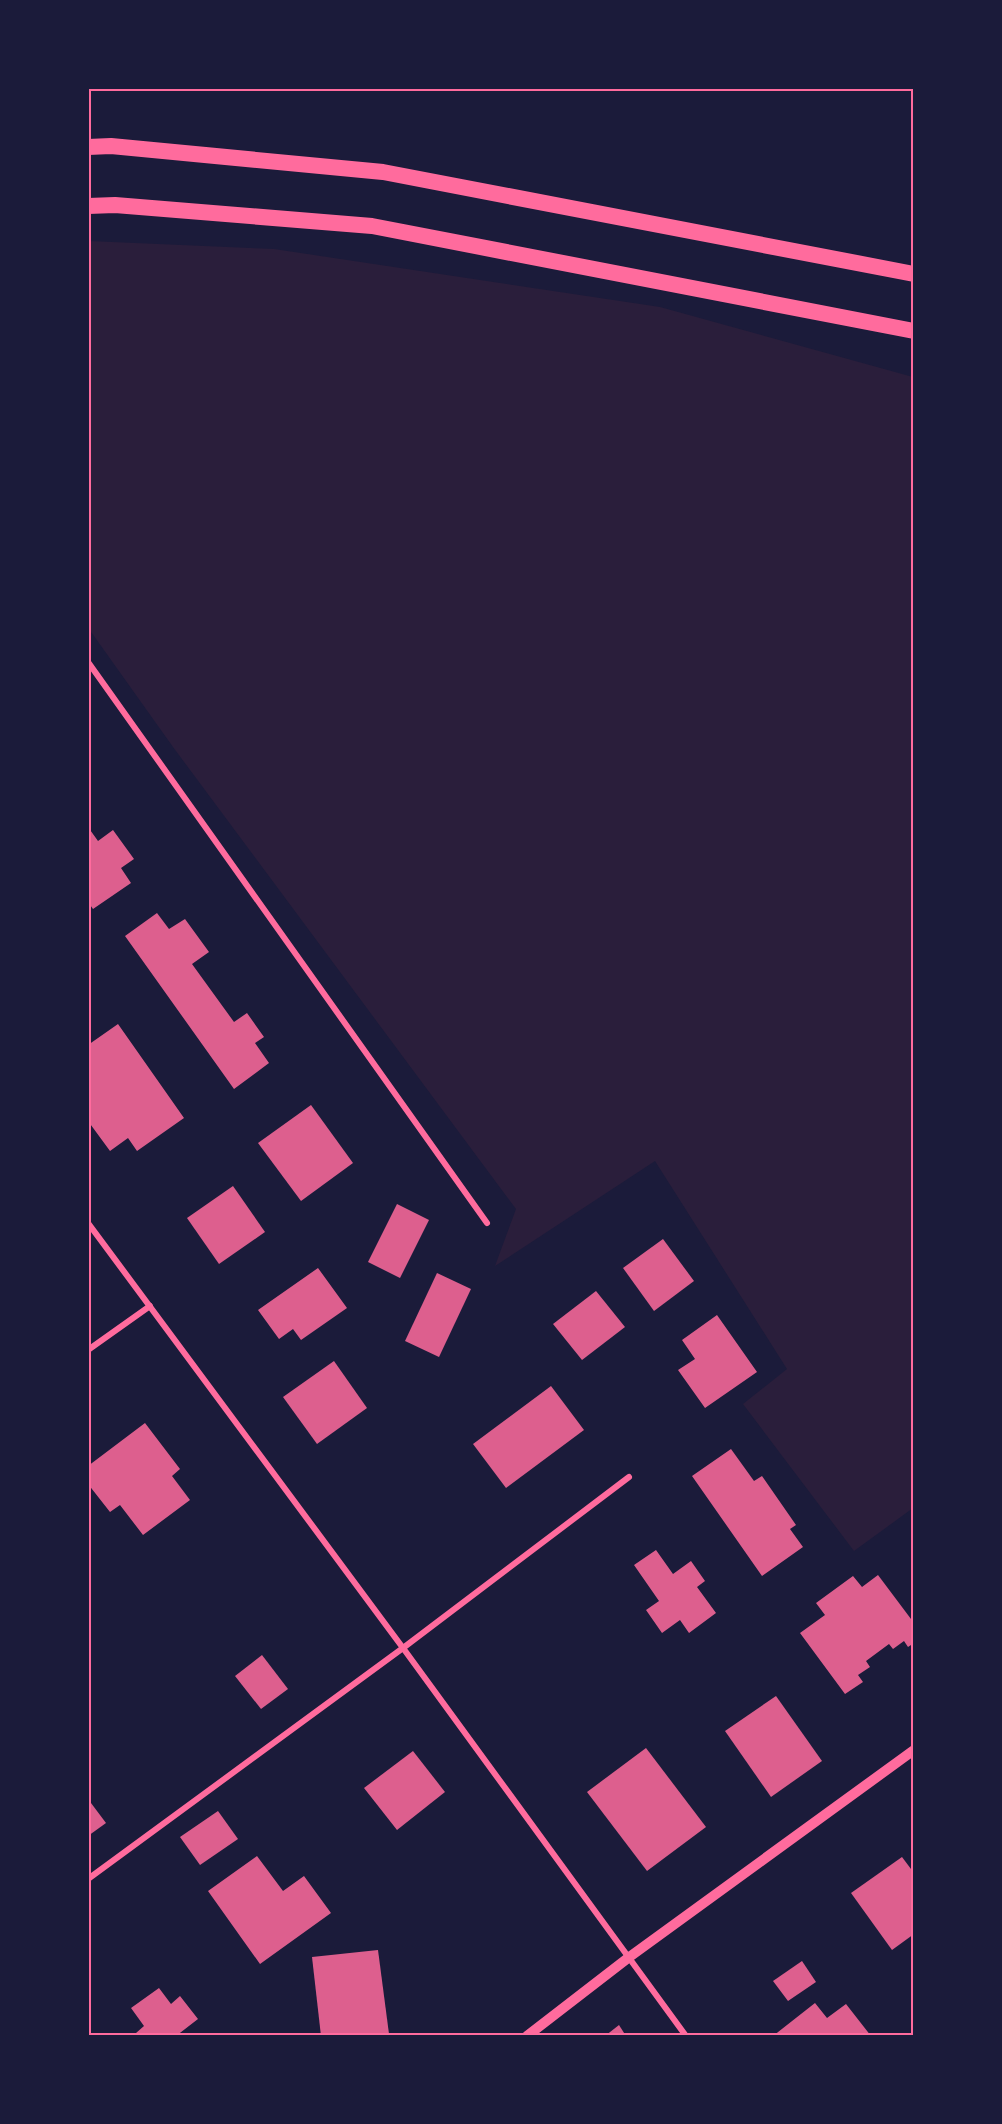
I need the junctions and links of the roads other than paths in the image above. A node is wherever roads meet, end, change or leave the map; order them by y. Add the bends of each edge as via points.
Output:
1 (88, 147) edge
2 (88, 206) edge
3 (914, 274) edge
4 (914, 331) edge
5 (88, 662) edge
6 (88, 1223) edge
7 (487, 1223) dead end
8 (150, 1306) junction
9 (88, 1350) edge
10 (629, 1477) dead end
11 (403, 1648) junction
12 (914, 1750) edge
13 (88, 1879) edge
14 (628, 1958) junction
15 (527, 2036) edge
16 (686, 2036) edge

1 - 3 highway via 383,172
2 - 4 highway via 115,204 372,226
5 - 7 street
6 - 8 street
8 - 9 street
8 - 11 street
10 - 11 street
11 - 13 street
11 - 14 street
12 - 14 street
14 - 15 street
14 - 16 street

